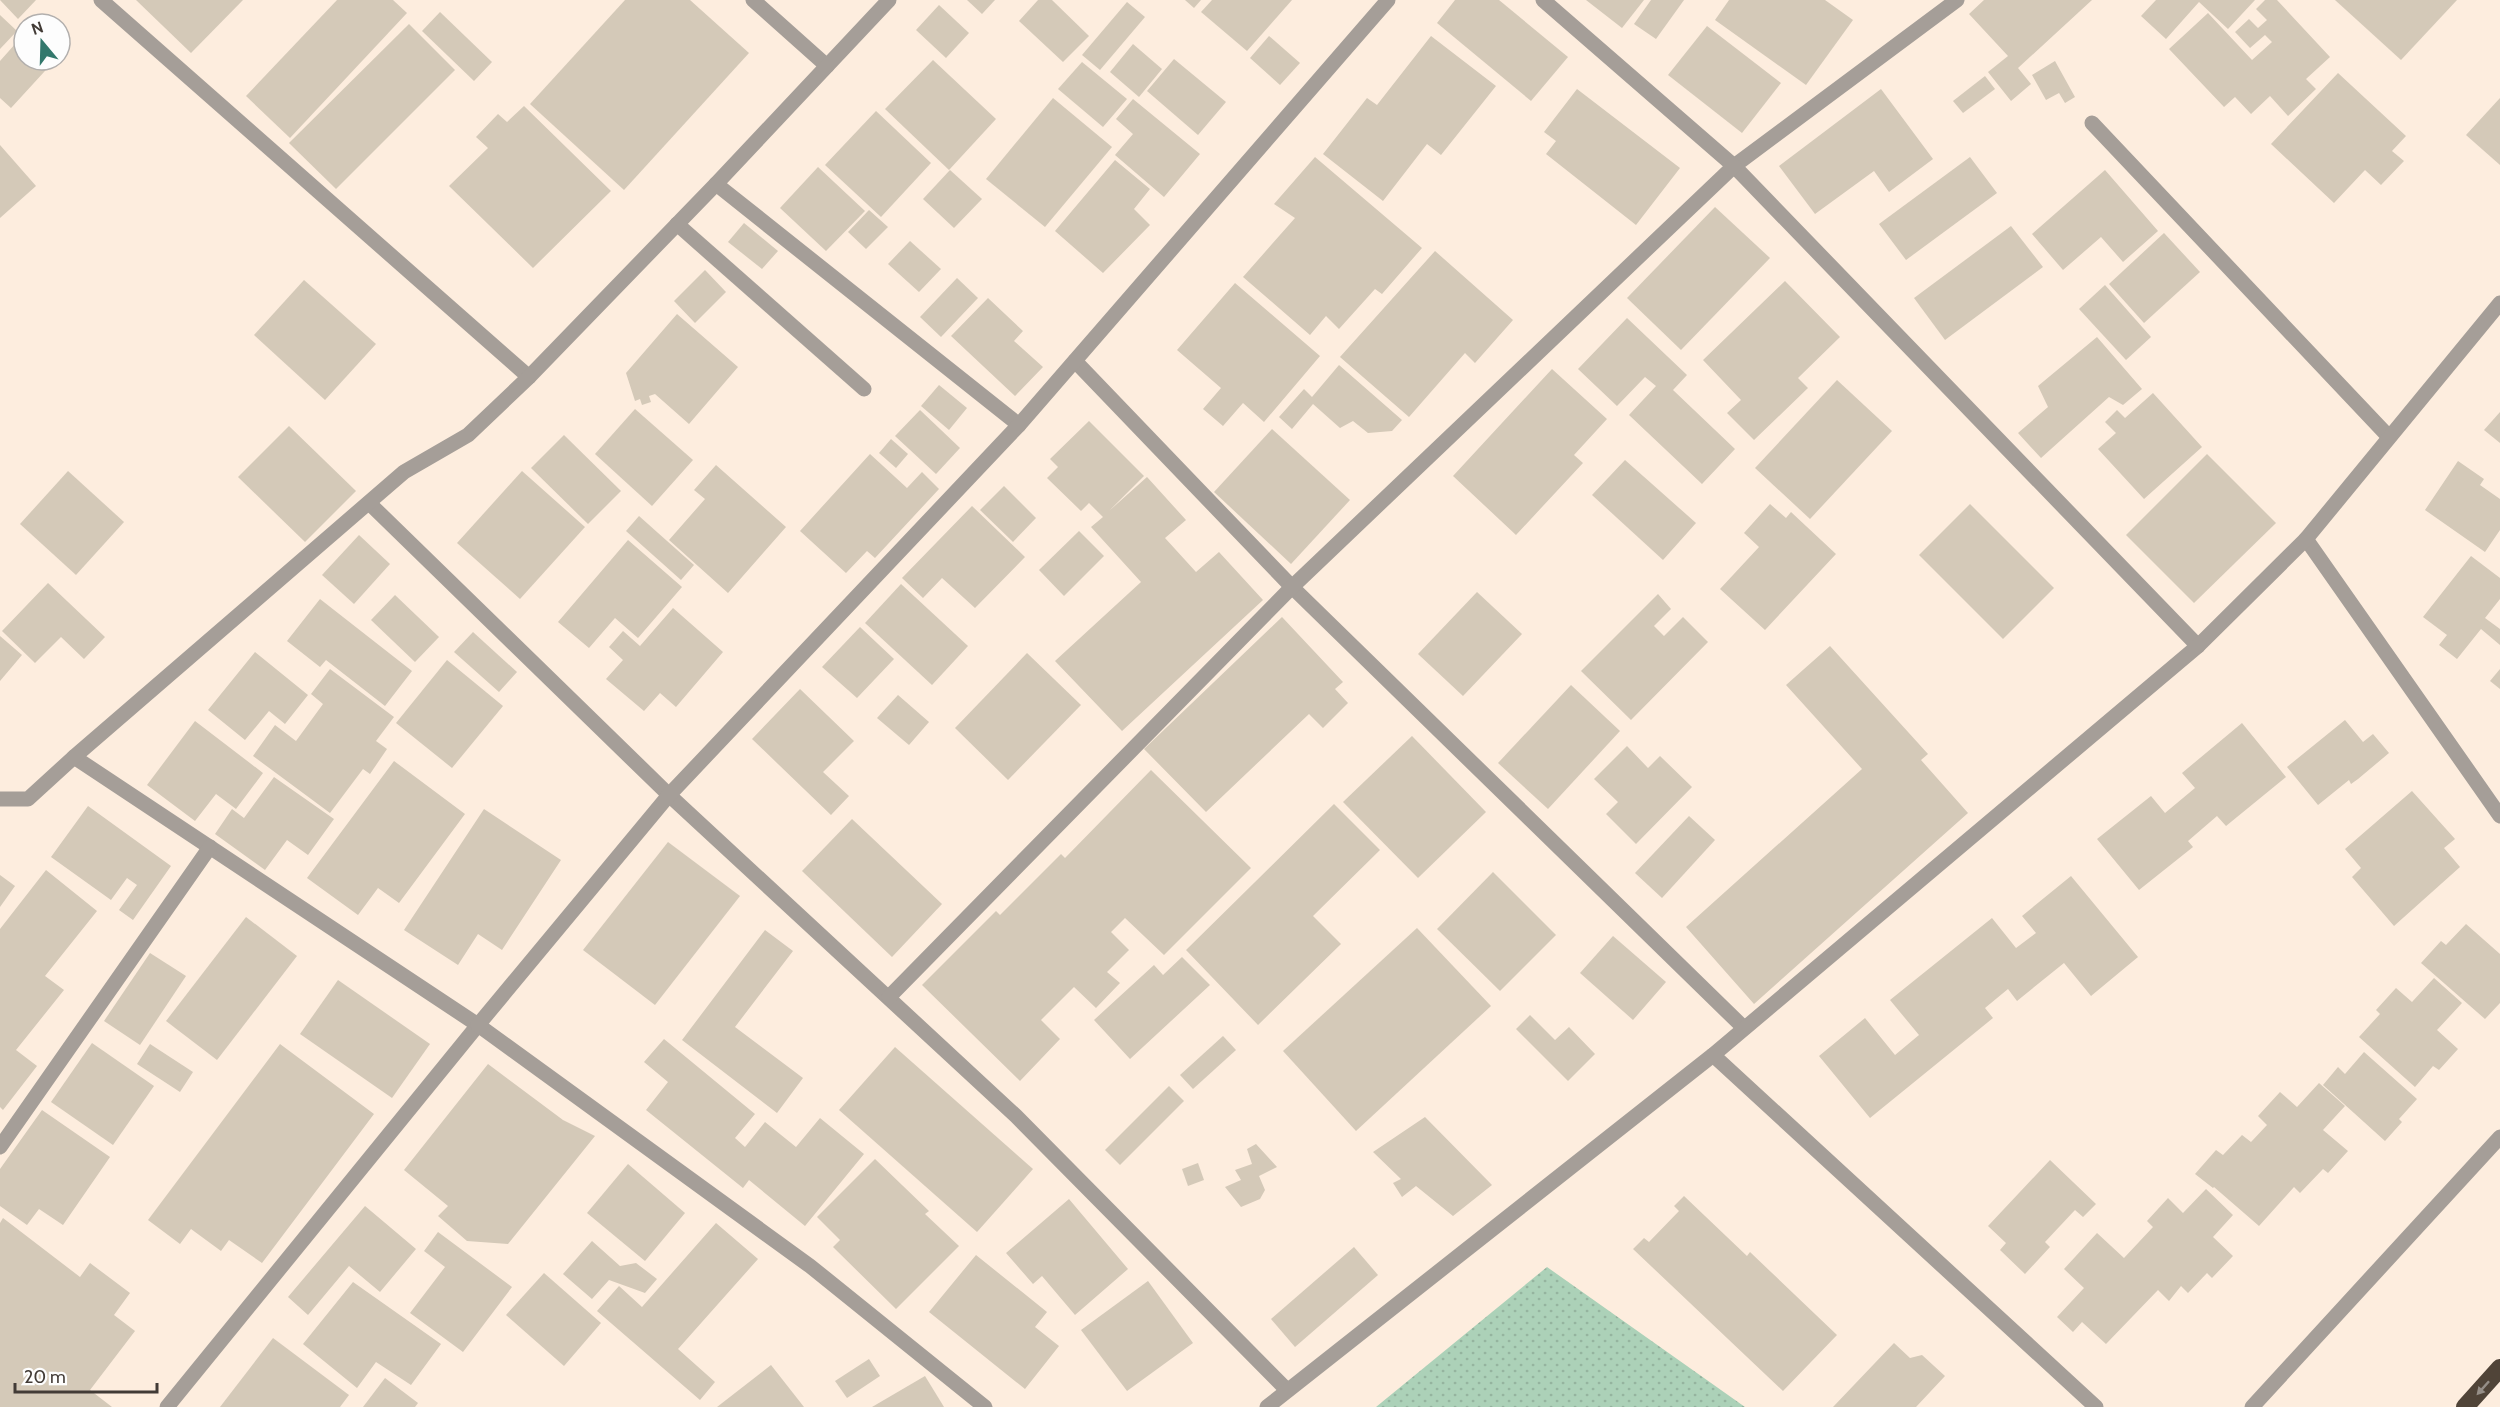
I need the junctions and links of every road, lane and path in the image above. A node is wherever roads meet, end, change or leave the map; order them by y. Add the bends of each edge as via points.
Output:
1 (101, 0) edge
2 (753, 0) edge
3 (889, 0) edge
4 (1388, 0) edge
5 (1543, 0) edge
6 (1957, 0) edge
7 (827, 66) junction
8 (2091, 123) dead end
9 (1734, 166) junction
10 (716, 184) junction
11 (677, 224) junction
12 (2500, 303) edge
13 (1075, 361) junction
14 (529, 377) junction
15 (864, 389) dead end
16 (1019, 424) junction
17 (2389, 436) junction
18 (369, 503) junction
19 (2306, 539) junction
20 (1292, 587) junction
21 (2198, 646) junction
22 (74, 757) junction
23 (669, 795) junction
24 (0, 799) edge
25 (2500, 816) edge
26 (210, 847) junction
27 (889, 997) junction
28 (478, 1025) junction
29 (1744, 1028) junction
30 (1713, 1055) junction
31 (2500, 1137) edge
32 (0, 1147) edge
33 (2500, 1368) edge
34 (1287, 1390) junction
35 (167, 1407) edge
36 (985, 1407) edge
37 (1267, 1407) edge
38 (2096, 1407) edge
39 (2252, 1407) edge
40 (2465, 1407) edge

1 - 14 street
2 - 7 street
3 - 7 street
4 - 13 street
5 - 9 street
6 - 9 street
7 - 10 street
8 - 17 street
9 - 20 street
9 - 21 street
10 - 11 street
10 - 16 street
11 - 14 street
11 - 15 street
12 - 17 street
13 - 16 street
13 - 20 street
14 - 18 street via 468,435 404,472
16 - 23 street
17 - 19 street
18 - 22 street
18 - 23 street
19 - 21 street
19 - 25 street
20 - 27 street
20 - 29 street
21 - 29 street
22 - 24 street via 28,799
22 - 26 street
23 - 27 street
23 - 28 street
26 - 28 street
26 - 32 street
27 - 34 street via 1016,1116
28 - 35 street
28 - 36 street via 810,1266
29 - 30 street
30 - 34 street
30 - 38 street
31 - 39 street
33 -> 40 highway
34 - 37 street

